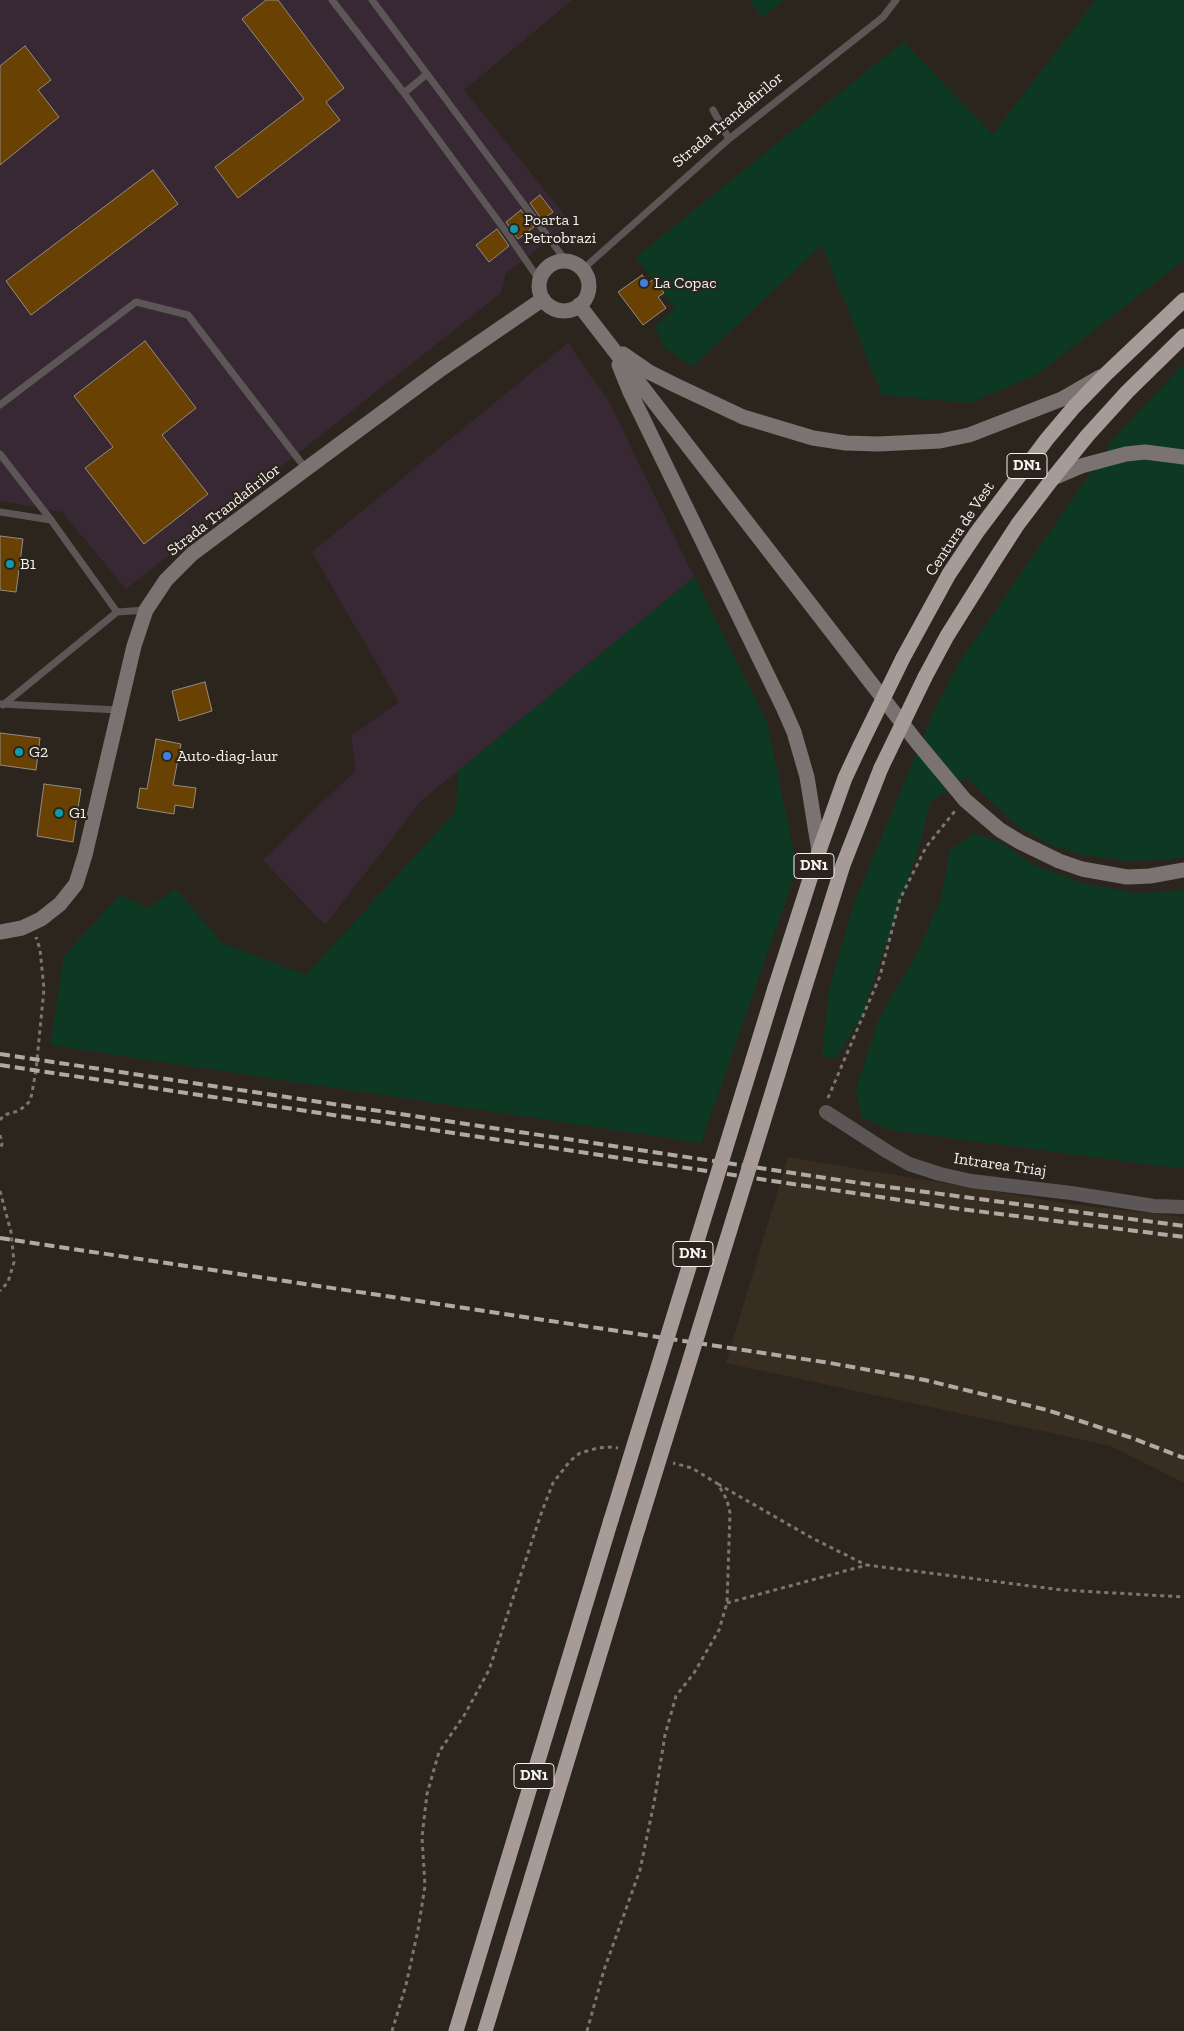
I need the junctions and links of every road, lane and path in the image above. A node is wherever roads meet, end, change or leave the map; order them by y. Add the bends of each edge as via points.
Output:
1 (332, 0) edge
2 (372, 0) edge
3 (896, 0) edge
4 (427, 74) junction
5 (404, 93) junction
6 (713, 110) dead end
7 (729, 139) junction
8 (566, 261) junction
9 (583, 269) junction
10 (540, 281) junction
11 (543, 299) junction
12 (1184, 300) edge
13 (579, 306) junction
14 (1184, 336) edge
15 (612, 348) junction
16 (1106, 374) junction
17 (0, 405) edge
18 (0, 454) edge
19 (1184, 457) edge
20 (306, 469) junction
21 (1053, 478) junction
22 (0, 512) edge
23 (51, 520) junction
24 (146, 610) junction
25 (117, 612) junction
26 (1, 704) edge
27 (118, 710) junction
28 (965, 800) junction
29 (819, 851) junction
30 (1184, 870) edge
31 (32, 924) junction
32 (0, 932) edge
33 (826, 1112) joint
34 (0, 1120) edge
35 (0, 1135) edge
36 (0, 1149) edge
37 (0, 1191) edge
38 (1184, 1208) edge
39 (0, 1291) edge
40 (621, 1449) dead end
41 (665, 1461) dead end
42 (718, 1484) junction
43 (867, 1565) junction
44 (1184, 1597) edge
45 (727, 1603) junction
46 (392, 2031) edge
47 (456, 2031) edge
48 (485, 2031) edge
49 (587, 2031) edge

1 - 5 lane
2 - 4 lane
3 - 7 lane, Strada Trandafirilor via 883,17
4 - 5 lane
4 - 8 lane
5 - 10 lane
6 - 7 lane
7 - 9 lane, Strada Trandafirilor
8 - 9 main road
8 - 10 main road via 546,268
9 - 13 main road via 588,292
10 - 11 main road
11 - 13 main road via 548,305 564,311
11 - 20 main road, Strada Trandafirilor via 441,369
12 - 16 highway, Centura de Vest / DN1
13 - 15 main road
14 - 21 highway, DN1 via 1086,436
15 - 16 main road via 675,386 743,417 813,438 854,443 940,441 968,435 1062,399
15 - 28 main road via 910,734
15 - 29 main road via 630,392 784,707 807,777
16 - 29 highway, Centura de Vest / DN1, bridge via 1047,439 949,574 860,746
17 - 20 lane via 136,302 188,315
18 - 23 lane
19 - 21 main road via 1145,452 1126,454 1081,466
20 - 24 main road, Strada Trandafirilor via 177,568
21 - 48 highway, DN1, bridge via 1018,524 947,636 881,768 843,865
22 - 23 lane
23 - 25 lane
24 - 25 lane
24 - 27 main road, Strada Trandafirilor
25 - 26 lane
26 - 27 lane
27 - 31 main road, Strada Trandafirilor via 81,872 69,896
28 - 30 main road via 1000,830 1020,842 1082,869 1128,877
28 - 33 path via 926,847 900,899 880,976 828,1096
29 - 47 highway, DN1, bridge
31 - 32 main road, Strada Trandafirilor
31 - 34 path via 40,949 44,990 36,1070 30,1101
33 - 38 street, Intrarea Triaj via 909,1164 940,1174 971,1181
35 - 36 path
37 - 39 path via 11,1232 14,1262 8,1282
40 - 46 path via 612,1447 580,1453 553,1483 489,1670 439,1752 426,1802 422,1837 425,1886 420,1921
41 - 42 path via 692,1468
42 - 43 path via 812,1538
42 - 45 path via 728,1500 730,1513
43 - 44 path via 1062,1590
43 - 45 path
45 - 49 path via 719,1630 694,1673 676,1696 665,1735 640,1870 604,1970

